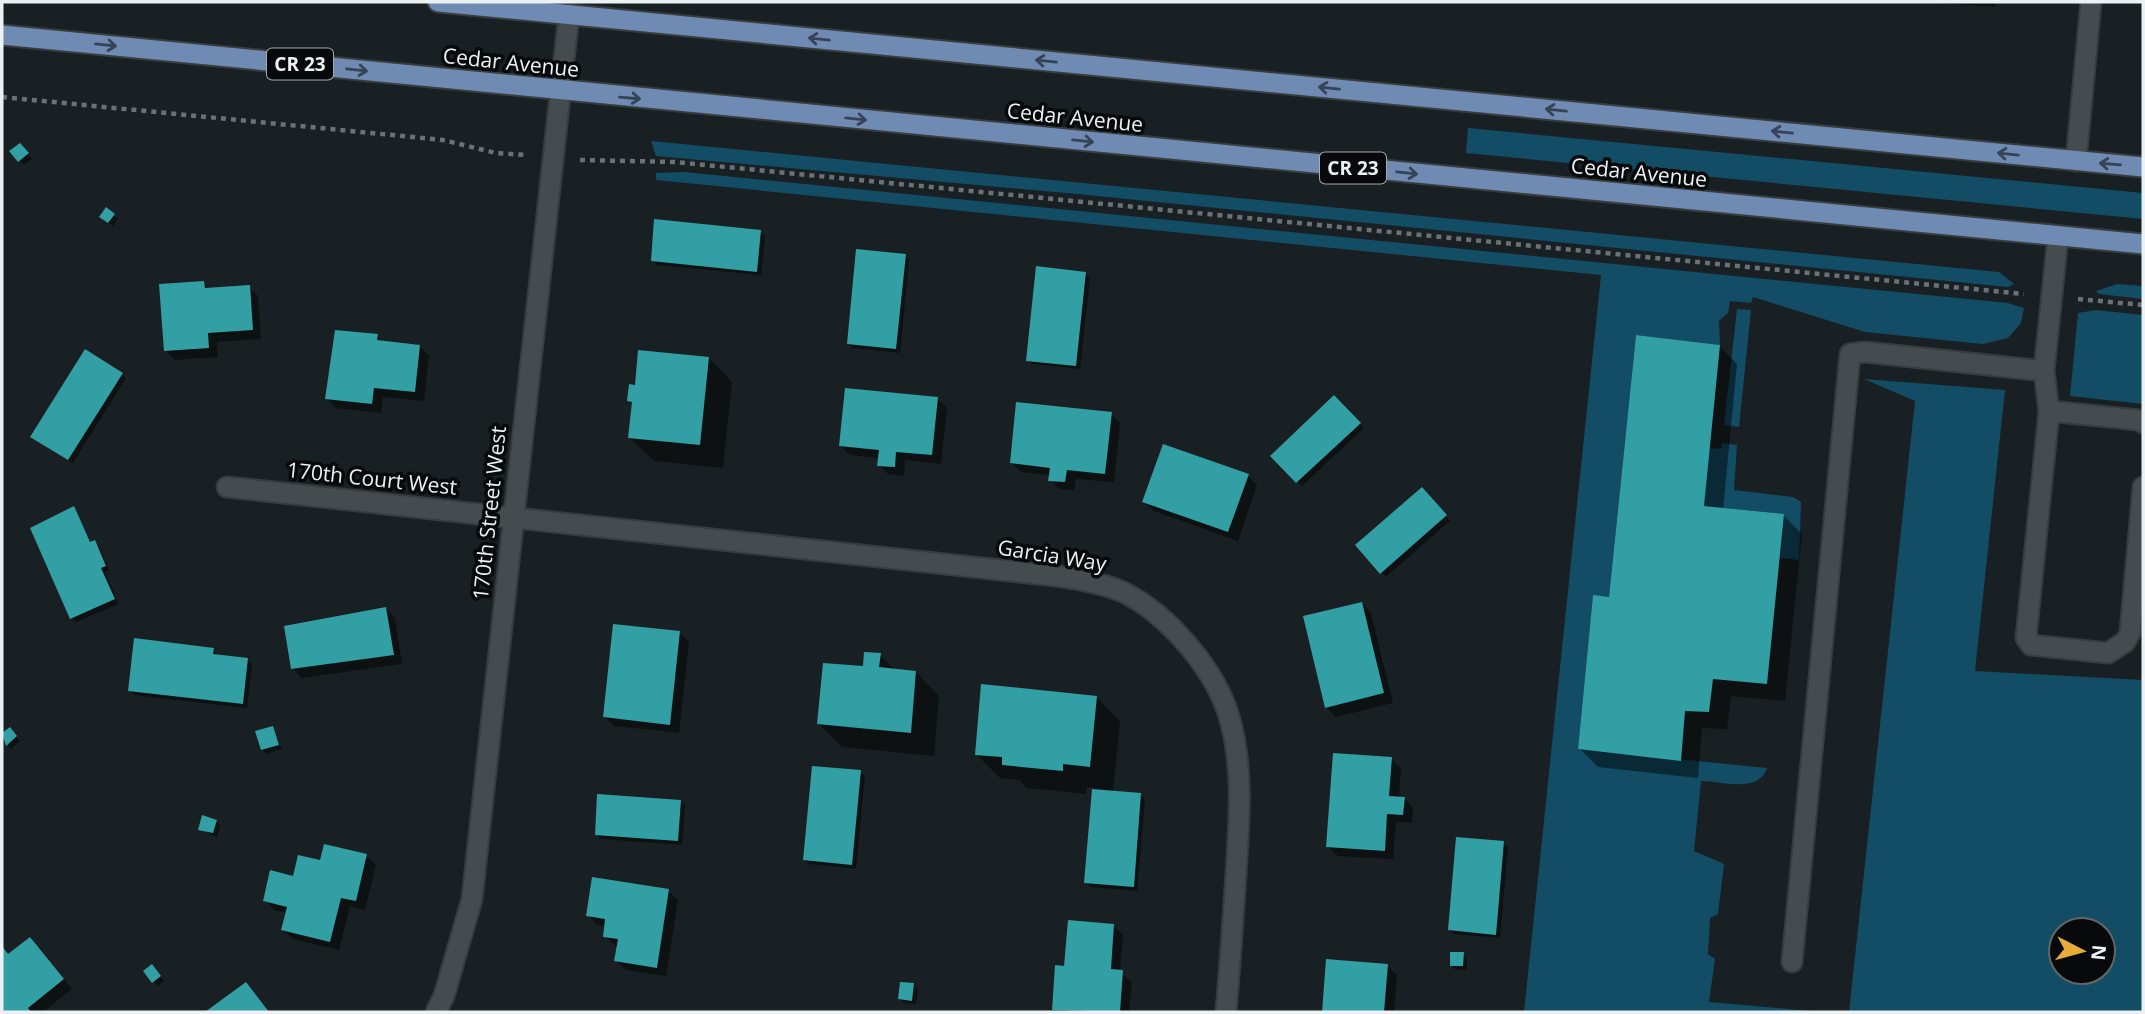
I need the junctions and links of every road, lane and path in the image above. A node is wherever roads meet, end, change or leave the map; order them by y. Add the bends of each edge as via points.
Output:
1 (438, 2) edge
2 (2091, 2) edge
3 (569, 14) junction
4 (2, 35) edge
5 (562, 92) junction
6 (2, 97) edge
7 (556, 158) junction
8 (2076, 161) junction
9 (2143, 167) edge
10 (2058, 236) junction
11 (2143, 244) edge
12 (2052, 296) junction
13 (2143, 305) edge
14 (2044, 371) junction
15 (2049, 411) junction
16 (2143, 423) edge
17 (227, 487) dead end
18 (2143, 487) edge
19 (513, 516) junction
20 (1792, 962) dead end
21 (436, 1012) edge
22 (1226, 1012) edge

1 - 3 main road
2 - 8 street
3 - 5 street, 170th Street West
8 -> 3 main road
4 -> 5 main road, Cedar Avenue / CR 23
5 - 7 street, 170th Street West
5 -> 10 main road, Cedar Avenue / CR 23
6 - 7 path via 443,140 496,153
7 - 12 path via 676,162
7 - 19 street, 170th Street West
9 -> 8 main road
10 - 11 main road, Cedar Avenue / CR 23
10 - 12 street
12 - 13 path
12 - 14 street
14 - 15 street
14 - 20 street via 1865,352 1850,355
15 - 16 street
15 - 18 street via 2026,638 2031,645 2108,653 2124,642 2130,633
17 - 19 street, 170th Court West
19 - 21 street, 170th Street West via 472,898
19 - 22 street, Garcia Way via 1056,576 1123,593 1159,616 1196,656 1230,719 1241,795

